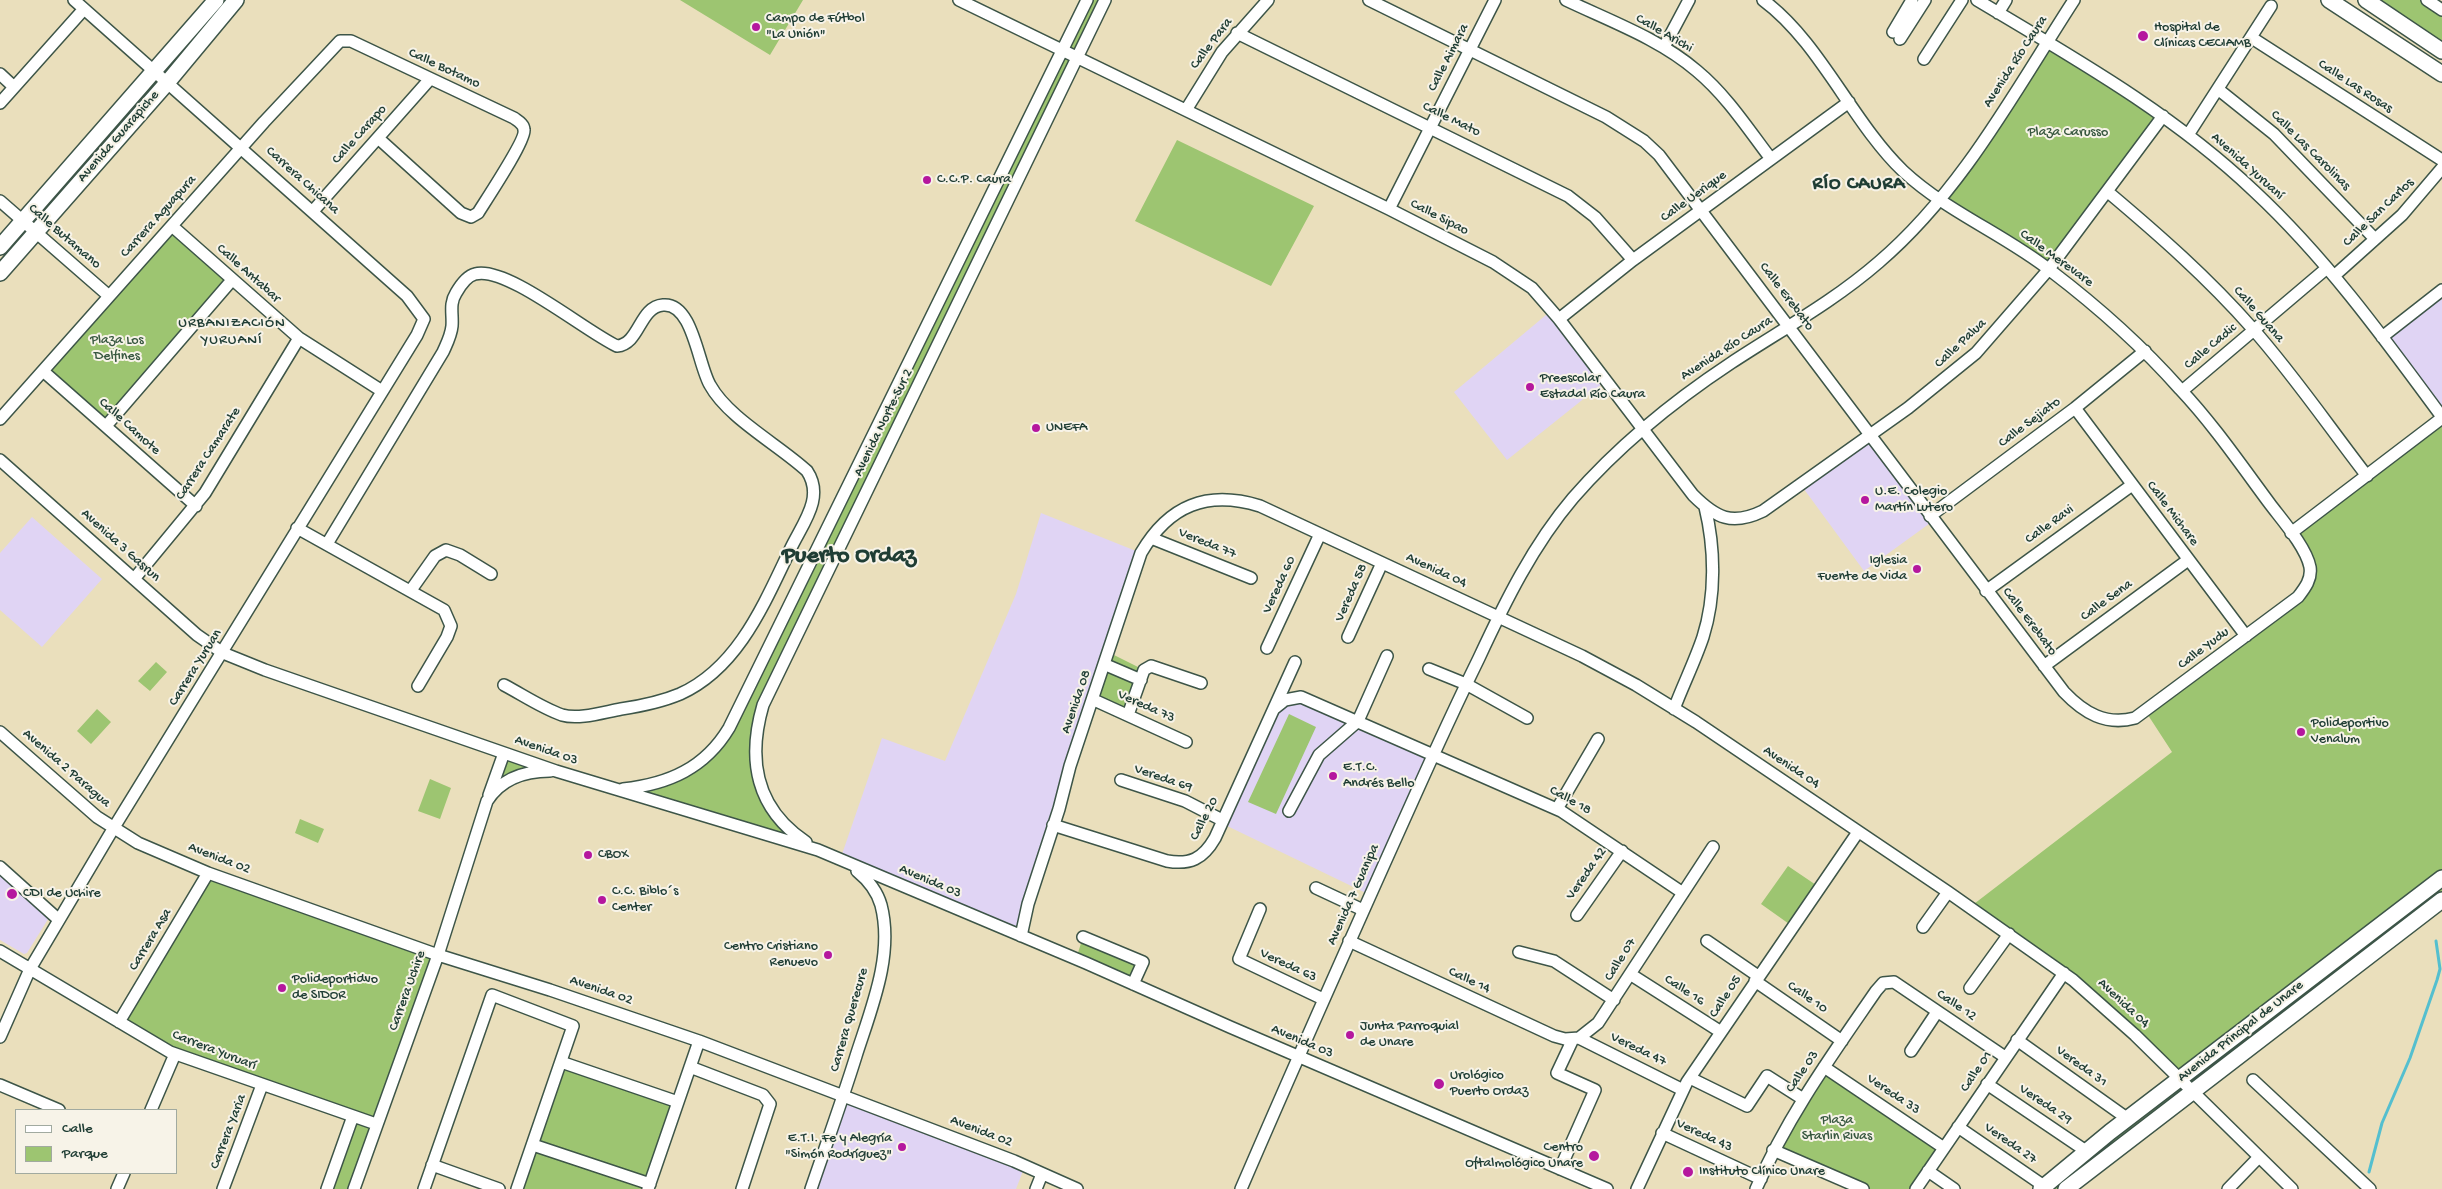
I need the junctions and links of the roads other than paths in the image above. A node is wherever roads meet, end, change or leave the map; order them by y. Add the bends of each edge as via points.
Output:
1 (74, 0) edge
2 (216, 0) edge
3 (236, 0) edge
4 (959, 0) edge
5 (1087, 0) edge
6 (1106, 0) edge
7 (1268, 0) edge
8 (1369, 0) edge
9 (1495, 0) edge
10 (1566, 0) edge
11 (1689, 0) edge
12 (1763, 0) edge
13 (1912, 0) edge
14 (1925, 0) edge
15 (1962, 0) edge
16 (1978, 0) edge
17 (2006, 0) edge
18 (2074, 0) edge
19 (2329, 0) edge
20 (2366, 0) edge
21 (2427, 0) edge
22 (2271, 6) dead end
23 (84, 9) junction
24 (2442, 10) edge
25 (1998, 12) junction
26 (1237, 33) junction
27 (2252, 38) junction
28 (344, 40) joint
29 (2047, 42) junction
30 (1664, 47) junction
31 (1063, 50) junction
32 (1470, 50) junction
33 (2442, 51) edge
34 (1077, 57) junction
35 (1924, 59) dead end
36 (154, 71) junction
37 (0, 74) edge
38 (2442, 74) edge
39 (430, 79) junction
40 (168, 83) junction
41 (14, 87) junction
42 (2219, 90) junction
43 (1850, 102) junction
44 (0, 103) edge
45 (1186, 110) junction
46 (2163, 116) junction
47 (1430, 128) junction
48 (2188, 135) junction
49 (378, 138) junction
50 (241, 148) junction
51 (1771, 159) junction
52 (2442, 160) edge
53 (2442, 168) edge
54 (2108, 192) junction
55 (1939, 200) junction
56 (0, 201) edge
57 (1388, 209) junction
58 (1702, 210) junction
59 (313, 211) junction
60 (23, 221) junction
61 (172, 226) junction
62 (35, 233) junction
63 (2375, 239) junction
64 (0, 247) edge
65 (1633, 260) junction
66 (2050, 269) junction
67 (0, 272) edge
68 (2330, 272) junction
69 (232, 280) junction
70 (2442, 290) edge
71 (109, 296) junction
72 (424, 318) joint
73 (1559, 319) junction
74 (1789, 327) junction
75 (2254, 330) junction
76 (2382, 337) junction
77 (299, 338) junction
78 (2145, 351) junction
79 (43, 371) junction
80 (382, 390) junction
81 (2182, 391) junction
82 (2075, 408) junction
83 (0, 418) edge
84 (2442, 418) edge
85 (106, 426) junction
86 (1641, 428) junction
87 (1870, 435) junction
88 (0, 460) edge
89 (2367, 476) junction
90 (2132, 485) junction
91 (1198, 503) joint
92 (196, 506) junction
93 (1705, 507) junction
94 (1719, 516) joint
95 (1930, 516) junction
96 (298, 528) junction
97 (2292, 533) junction
98 (1320, 534) junction
99 (1150, 538) junction
100 (327, 544) junction
101 (2188, 560) junction
102 (1382, 562) junction
103 (2310, 566) joint
104 (491, 574) dead end
105 (1251, 578) dead end
106 (134, 579) junction
107 (411, 590) junction
108 (1986, 591) junction
109 (1498, 616) junction
110 (2246, 636) junction
111 (1348, 637) dead end
112 (1267, 648) dead end
113 (223, 652) junction
114 (1387, 656) dead end
115 (1295, 662) dead end
116 (1106, 665) junction
117 (2044, 666) junction
118 (1429, 669) dead end
119 (1143, 675) junction
120 (1201, 683) dead end
121 (1466, 684) junction
122 (504, 685) dead end
123 (418, 686) dead end
124 (1094, 700) junction
125 (1274, 708) junction
126 (1674, 709) junction
127 (1128, 715) junction
128 (2092, 716) joint
129 (1526, 718) dead end
130 (1358, 721) junction
131 (0, 732) edge
132 (1598, 739) dead end
133 (1186, 742) dead end
134 (504, 752) junction
135 (1433, 754) junction
136 (556, 771) junction
137 (1121, 780) dead end
138 (617, 790) junction
139 (487, 801) junction
140 (1557, 809) junction
141 (1289, 811) dead end
142 (1222, 820) junction
143 (1053, 825) junction
144 (113, 829) junction
145 (1858, 832) junction
146 (1713, 847) dead end
147 (818, 850) junction
148 (1622, 850) junction
149 (850, 865) junction
150 (0, 867) edge
151 (208, 873) junction
152 (2442, 878) edge
153 (1316, 888) dead end
154 (1948, 892) junction
155 (1683, 893) junction
156 (2442, 900) edge
157 (1260, 909) dead end
158 (1363, 910) junction
159 (1577, 915) dead end
160 (59, 920) junction
161 (1923, 926) dead end
162 (2009, 934) junction
163 (1021, 936) junction
164 (1083, 937) dead end
165 (1707, 941) dead end
166 (1349, 942) junction
167 (0, 951) edge
168 (1519, 952) dead end
169 (438, 955) junction
170 (30, 969) junction
171 (2064, 973) junction
172 (1630, 974) junction
173 (1756, 979) junction
174 (1889, 981) joint
175 (1133, 984) junction
176 (1970, 988) dead end
177 (1324, 999) junction
178 (1614, 1000) junction
179 (1937, 1012) junction
180 (119, 1022) junction
181 (1721, 1032) junction
182 (0, 1037) edge
183 (1576, 1039) junction
184 (2018, 1040) junction
185 (699, 1041) junction
186 (1842, 1041) junction
187 (1911, 1051) dead end
188 (175, 1054) junction
189 (1298, 1057) junction
190 (2005, 1058) junction
191 (561, 1062) junction
192 (690, 1067) junction
193 (1824, 1067) junction
194 (1690, 1078) junction
195 (2179, 1080) junction
196 (2253, 1080) dead end
197 (1987, 1084) junction
198 (0, 1085) edge
199 (262, 1085) junction
200 (1683, 1090) junction
201 (2192, 1092) junction
202 (843, 1096) junction
203 (1803, 1099) junction
204 (678, 1102) junction
205 (57, 1109) edge
206 (151, 1109) edge
207 (353, 1116) junction
208 (2128, 1119) junction
209 (376, 1124) junction
210 (1958, 1127) junction
211 (1662, 1133) junction
212 (532, 1145) junction
213 (1944, 1148) junction
214 (1773, 1150) junction
215 (2086, 1151) junction
216 (2259, 1157) junction
217 (432, 1165) junction
218 (1560, 1169) junction
219 (1928, 1171) junction
220 (124, 1174) edge
221 (1042, 1174) junction
222 (1758, 1184) edge
223 (649, 1187) edge
224 (2043, 1188) edge
225 (117, 1189) edge
226 (223, 1189) edge
227 (327, 1189) edge
228 (354, 1189) edge
229 (424, 1189) edge
230 (500, 1189) edge
231 (517, 1189) edge
232 (742, 1189) edge
233 (811, 1189) edge
234 (1036, 1189) edge
235 (1077, 1189) edge
236 (1242, 1189) edge
237 (1607, 1189) edge
238 (1637, 1189) edge
239 (1863, 1189) edge
240 (1916, 1189) edge
241 (1954, 1189) edge
242 (2066, 1189) edge
243 (2228, 1189) edge
244 (2292, 1189) edge
245 (2370, 1189) edge

1 - 23 street, Carrera Chicana
2 - 36 street, Avenida Guarapiche
3 - 40 street, Avenida Guarapiche
4 - 31 street, Calle Sipao
5 - 31 street, Avenida Norte-Sur 2
6 - 34 street, Avenida Norte-Sur 2
7 - 26 street, Calle Para
8 - 32 street, Calle Erebato
9 - 32 street, Calle Aimara
10 - 30 street, Calle Arichi
11 - 30 street
12 - 43 street, Calle Merevare via 1810,50
13 - 14 street via 1896,35
15 - 35 street
16 - 25 street, Avenida Yuruaní
17 - 25 street
18 - 29 street, Avenida Río Caura
19 - 38 street
20 - 33 street
21 - 24 street
22 - 27 street
23 - 36 street, Carrera Chicana
23 - 41 street
25 - 29 street, Avenida Yuruaní
26 - 45 street, Calle Para via 1208,72
26 - 47 street, Calle Mato
27 - 42 street
27 - 52 street, Calle Las Rosas
28 - 39 street, Calle Botamo
28 - 50 street, Carrera Aguapura via 336,44
29 - 46 street, Avenida Yuruaní
29 - 55 street, Avenida Río Caura via 1986,137
30 - 51 street, Calle Arichi via 1714,86
31 - 34 street, Calle Sipao
31 - 138 street, Avenida Norte-Sur 2 via 820,546 721,740 694,767 669,780
32 - 47 street, Calle Aimara
32 - 58 street, Calle Erebato via 1627,130 1658,155
34 - 45 street, Calle Sipao
34 - 147 street, Avenida Norte-Sur 2 via 762,704 754,752 763,793 785,826
36 - 40 street, Carrera Chicana
36 - 60 street, Avenida Guarapiche
37 - 41 street
39 - 49 street, Calle Carapo
39 - 49 street, Calle Botamo via 514,118 524,126 519,145 478,213 466,216
40 - 50 street, Carrera Chicana
40 - 62 street, Avenida Guarapiche
41 - 44 street
42 - 48 street
42 - 63 street, Calle Las Carolinas via 2280,139
43 - 51 street, Calle Uerique
43 - 55 street, Calle Merevare via 1890,157
45 - 57 street, Calle Sipao
46 - 48 street, Avenida Yuruaní
46 - 54 street, Calle Palua
47 - 57 street, Calle Aimara
47 - 65 street, Calle Mato via 1568,196 1595,217
48 - 68 street, Avenida Yuruaní via 2254,191
49 - 59 street, Calle Carapo
50 - 59 street, Carrera Chicana
50 - 61 street, Carrera Aguapura
51 - 58 street, Calle Uerique
53 - 63 street, Calle San Carlos via 2416,200
54 - 66 street, Calle Palua
54 - 75 street, Calle Guana via 2190,262
55 - 66 street, Calle Merevare
55 - 74 street, Avenida Río Caura via 1877,264
56 - 60 street, Calle Butamano
57 - 73 street, Calle Sipao via 1520,278
58 - 65 street, Calle Uerique
58 - 74 street, Calle Erebato
59 - 72 street, Carrera Chicana via 407,296
60 - 62 street, Calle Butamano
60 - 64 street, Avenida Guarapiche
61 - 69 street, Calle Antabar
61 - 71 street, Carrera Aguapura
62 - 67 street, Avenida Guarapiche
62 - 71 street, Calle Butamano
63 - 68 street, Calle San Carlos
65 - 73 street, Calle Uerique
66 - 78 street, Calle Merevare
66 - 87 street, Calle Palua via 1963,365
68 - 75 street, Calle Cadic
68 - 76 street, Avenida Yuruaní
69 - 77 street, Calle Antabar
69 - 85 street
70 - 76 street
71 - 79 street, Carrera Aguapura
72 - 80 street, Carrera Yuruan via 417,335
73 - 86 street, Calle Sipao
74 - 86 street, Avenida Río Caura via 1691,389
74 - 87 street, Calle Erebato
75 - 81 street, Calle Cadic
75 - 89 street, Calle Guana
76 - 84 street, Avenida Yuruaní
77 - 80 street, Calle Antabar
77 - 92 street, Carrera Camarate
78 - 81 street, Calle Merevare
78 - 82 street, Calle Sejiato
79 - 83 street, Carrera Aguapura
79 - 85 street, Calle Camote
80 - 96 street, Carrera Yuruan
81 - 97 street, Calle Merevare
82 - 90 street, Calle Michare
82 - 95 street, Calle Sejiato
84 - 89 street
85 - 92 street, Calle Camote
86 - 93 street, Calle Sipao
86 - 109 street, Avenida Río Caura via 1589,481 1553,524
87 - 94 street, Calle Palua via 1763,511 1748,518
87 - 95 street, Calle Erebato
88 - 106 street, Avenida 3 Gasrun
89 - 97 street
90 - 101 street, Calle Michare
90 - 108 street, Calle Ravi
91 - 98 street, Avenida 04 via 1242,501
91 - 99 street, Avenida 08 via 1172,515
92 - 106 street, Carrera Camarate
93 - 94 street, Calle Sipao
93 - 126 street via 1712,534 1713,566 1706,619 1703,636
95 - 108 street, Calle Erebato
96 - 100 street
96 - 113 street, Carrera Yuruan
97 - 103 street, Calle Merevare
98 - 102 street, Avenida 04
98 - 112 street, Vereda 60
99 - 105 street, Vereda 77
99 - 116 street, Avenida 08 via 1138,562
100 - 107 street
100 - 122 street via 443,352 450,336 452,303 471,275 486,274 522,287 617,346 629,342 649,312 657,306 670,305 679,311 689,324 702,368 715,394 807,471 814,483 814,502 775,582 738,646 717,669 681,693 635,707 571,716 551,710
101 - 110 street, Calle Michare
101 - 117 street, Calle Sena
102 - 109 street, Avenida 04
102 - 111 street, Vereda 58
103 - 110 street, Calle Yudu via 2310,575 2298,597
104 - 107 street via 460,555 443,550
106 - 113 street, Avenida 3 Gasrun via 198,635
107 - 123 street via 444,610 451,626
108 - 117 street, Calle Erebato
109 - 121 street, Avenida 7 Guanipa
109 - 126 street, Avenida 04 via 1601,666
110 - 128 street, Calle Yudu via 2136,718 2113,721
113 - 134 street, Avenida 03 via 266,670
113 - 144 street, Carrera Yuruan
114 - 130 street
115 - 125 street, Calle 20
116 - 119 street
116 - 124 street, Avenida 08
117 - 128 street, Calle Erebato via 2074,703
118 - 121 street
119 - 120 street via 1155,666
119 - 127 street
121 - 129 street
121 - 135 street, Avenida 7 Guanipa
124 - 127 street, Vereda 73
124 - 143 street, Avenida 08
125 - 130 street via 1285,700 1301,697
125 - 142 street, Calle 20
126 - 145 street, Avenida 04
127 - 133 street, Vereda 73
130 - 135 street
130 - 141 street via 1319,755
131 - 144 street, Avenida 2 Paragua
132 - 140 street
134 - 136 street, Avenida 03
134 - 139 street, Carrera Uchire
135 - 140 street, Calle 18
135 - 158 street, Avenida 7 Guanipa
136 - 138 street, Avenida 03
136 - 139 street, Carrera Uchire via 536,771 510,779
137 - 142 street, Vereda 69 via 1185,800
138 - 147 street, Avenida 03
139 - 169 street, Carrera Uchire
140 - 148 street, Calle 18
142 - 143 street, Calle 20 via 1206,852 1190,862 1179,863
143 - 163 street, Avenida 08
144 - 151 street, Avenida 02
144 - 160 street, Carrera Yuruan
145 - 154 street, Avenida 04
145 - 173 street, Calle 05
146 - 155 street, Calle 07
147 - 149 street, Avenida 03
148 - 155 street, Calle 18
148 - 159 street, Vereda 42
149 - 163 street, Avenida 03
149 - 202 street, Carrera Querecure via 873,888 880,903 884,937 879,980
150 - 160 street
151 - 169 street, Avenida 02
151 - 180 street, Carrera Asa
152 - 195 street, Avenida Principal de Unare
153 - 158 street
154 - 161 street
154 - 162 street, Avenida 04
155 - 172 street, Calle 07
156 - 201 street, Avenida Principal de Unare
157 - 177 street, Vereda 63 via 1239,959
158 - 166 street, Avenida 7 Guanipa
160 - 170 street, Carrera Yuruan
162 - 171 street, Avenida 04
162 - 176 street
163 - 175 street, Avenida 03
164 - 175 street via 1143,962
165 - 173 street, Calle 10
166 - 177 street, Avenida 7 Guanipa
166 - 183 street, Calle 14 via 1554,1036
167 - 170 street, Carrera Yuruarí
168 - 178 street via 1554,961
169 - 185 street, Avenida 02
169 - 209 street, Carrera Uchire
170 - 180 street, Carrera Yuruarí
170 - 182 street, Carrera Yuruan
171 - 184 street, Calle 01
171 - 195 street, Avenida 04 via 2103,1005
172 - 178 street, Calle 07
172 - 181 street, Calle 16
173 - 181 street, Calle 05
173 - 186 street, Calle 10
174 - 179 street, Calle 12
174 - 186 street, Calle 03 via 1876,991
175 - 189 street, Avenida 03
177 - 189 street, Avenida 7 Guanipa
178 - 183 street, Calle 07 via 1592,1029
179 - 187 street
179 - 190 street, Calle 12
180 - 188 street, Carrera Yuruarí
181 - 194 street, Calle 05
183 - 200 street, Vereda 47
183 - 218 street via 1557,1073 1595,1090
184 - 190 street, Calle 01
184 - 208 street, Vereda 31
185 - 192 street
185 - 202 street, Avenida 02
186 - 193 street, Calle 03
188 - 199 street, Carrera Yuruarí
188 - 206 street
189 - 218 street, Avenida 03
189 - 236 street, Avenida 7 Guanipa
190 - 197 street, Calle 01
191 - 204 street
191 - 212 street
191 - 217 street via 573,1026 492,995
192 - 204 street
192 - 232 street via 763,1095 770,1104
193 - 203 street, Calle 03
193 - 213 street, Vereda 33
194 - 200 street, Calle 05
194 - 203 street via 1747,1106 1767,1076
195 - 201 street, Avenida 04
195 - 208 street, Avenida Principal de Unare
196 - 245 street
197 - 210 street, Calle 01
197 - 215 street, Vereda 29
198 - 205 street
199 - 207 street, Carrera Yuruarí
199 - 226 street, Carrera Yaria
200 - 211 street, Calle 05
201 - 216 street, Avenida 04
201 - 242 street, Avenida Principal de Unare
202 - 221 street, Avenida 02
202 - 233 street, Carrera Querecure
203 - 214 street, Calle 03
204 - 223 street
207 - 209 street, Carrera Yuruarí
207 - 227 street
208 - 215 street, Avenida Principal de Unare
209 - 228 street, Carrera Uchire
210 - 213 street, Calle 01
210 - 224 street, Vereda 27
211 - 222 street, Vereda 43
211 - 238 street, Calle 05
212 - 223 street
212 - 231 street
213 - 219 street, Calle 01
214 - 222 street, Calle 03
214 - 239 street
215 - 224 street, Avenida Principal de Unare
216 - 243 street
216 - 244 street, Avenida 04
217 - 229 street
217 - 230 street
218 - 237 street, Avenida 03
219 - 240 street, Calle 01
219 - 241 street
220 - 225 street
221 - 234 street
221 - 235 street, Avenida 02

